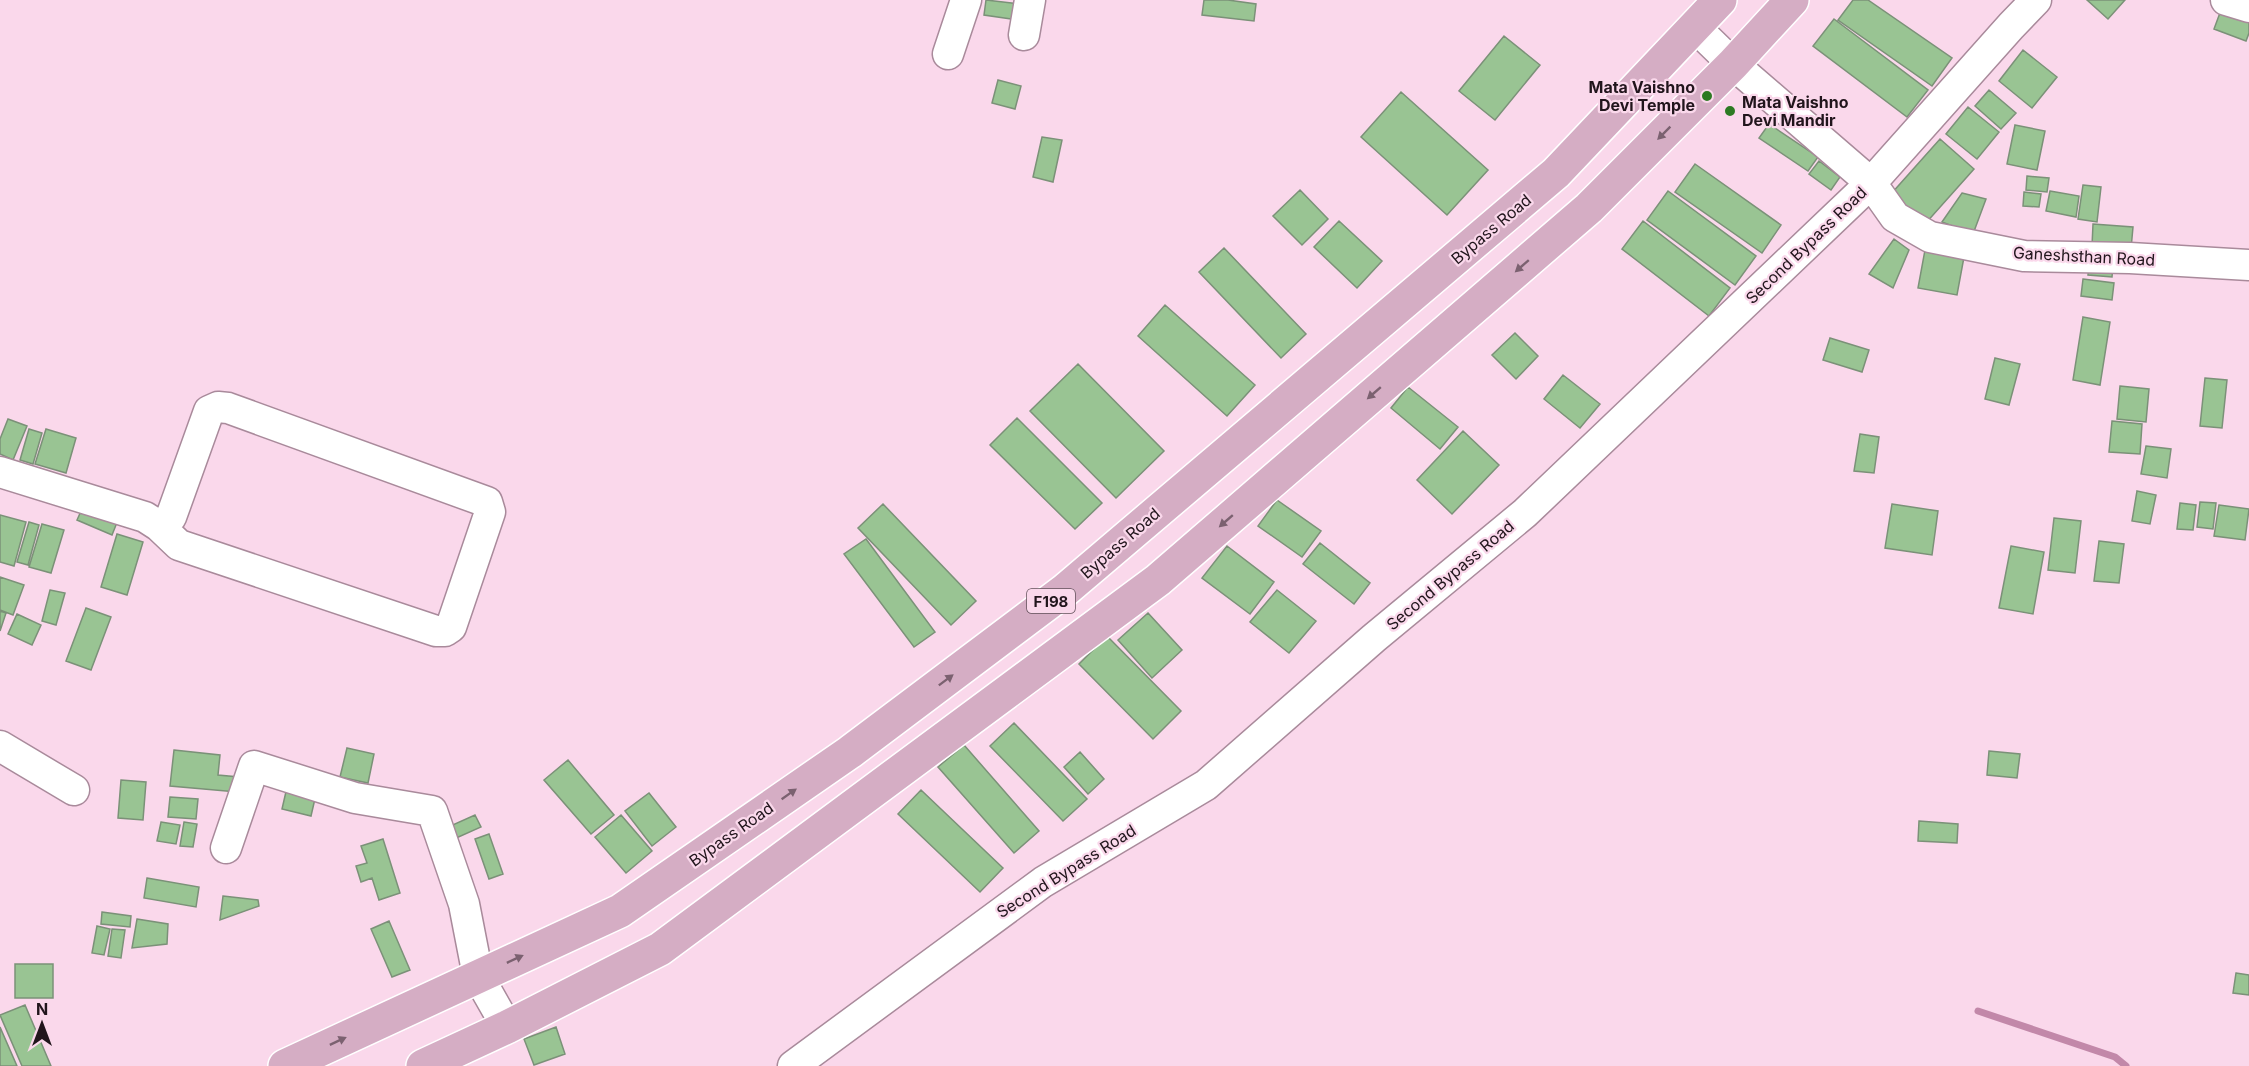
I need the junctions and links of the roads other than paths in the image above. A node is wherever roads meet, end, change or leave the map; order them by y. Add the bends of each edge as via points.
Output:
1 (966, 0) edge
2 (1030, 0) edge
3 (1720, 0) edge
4 (1792, 0) edge
5 (2036, 0) edge
6 (2226, 0) edge
7 (2249, 7) edge
8 (1695, 27) junction
9 (1024, 35) dead end
10 (948, 54) dead end
11 (1733, 64) junction
12 (1556, 173) junction
13 (1871, 183) junction
14 (1589, 208) junction
15 (2249, 265) edge
16 (0, 472) edge
17 (159, 526) junction
18 (1120, 543) junction
19 (1158, 580) junction
20 (0, 746) edge
21 (74, 790) dead end
22 (226, 849) dead end
23 (478, 976) junction
24 (507, 1027) junction
25 (285, 1066) edge
26 (423, 1066) edge
27 (793, 1066) edge

1 - 10 street
2 - 9 street
3 - 8 main road, Bypass Road / F198
4 - 11 main road, F198
5 - 13 street, Second Bypass Road
6 - 7 street
8 - 11 street, Ganeshsthan Road
8 - 12 main road, Bypass Road / F198
11 - 13 street, Ganeshsthan Road
11 -> 14 main road, F198
12 - 14 main road
12 - 18 main road, Bypass Road / F198
13 - 15 street, Ganeshsthan Road via 1896,217 1930,237 2024,256
13 - 27 street, Second Bypass Road via 1525,513 1206,785 1043,882
14 -> 19 main road, F198
16 - 17 street via 145,517
17 - 17 street via 179,545 445,631 451,627 490,506 218,407 209,411 171,517
18 - 19 main road
23 -> 18 main road, Bypass Road / F198 via 620,911 850,752 1064,591
19 - 24 main road, F198 via 660,950
20 - 21 street
22 - 23 street via 254,766 355,798 432,811 465,904
23 - 24 street
25 -> 23 main road, Bypass Road / F198
24 - 26 main road, F198

